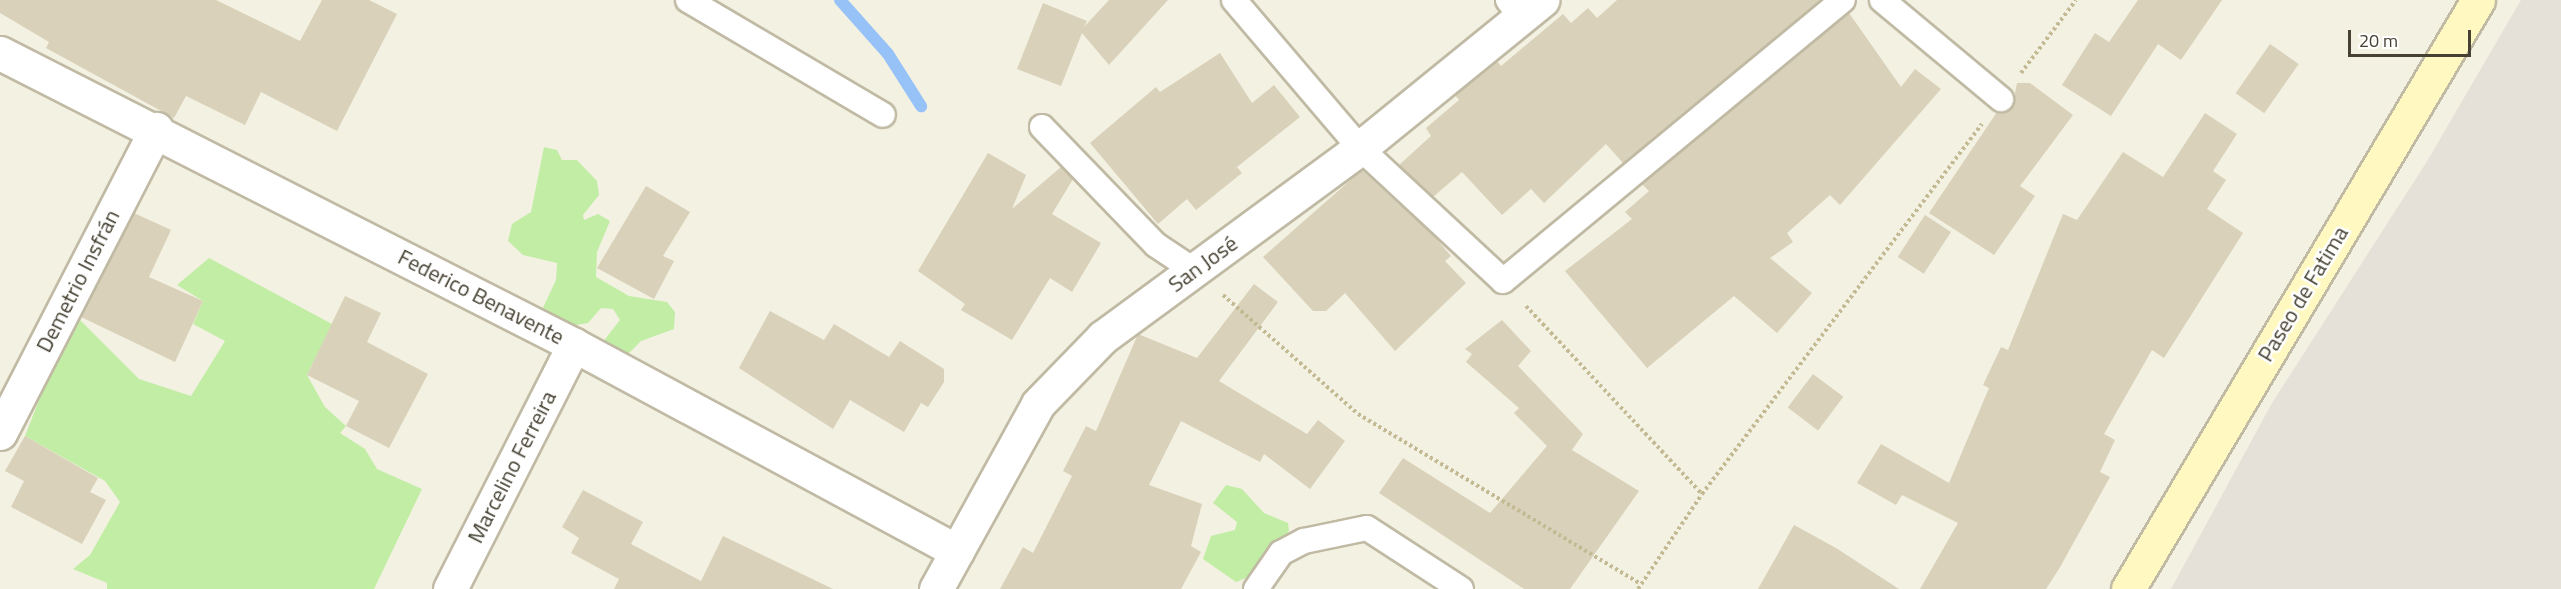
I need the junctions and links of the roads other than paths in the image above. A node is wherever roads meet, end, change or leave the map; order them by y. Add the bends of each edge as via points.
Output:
1 (688, 0) edge
2 (1233, 0) edge
3 (1843, 0) edge
4 (1882, 0) edge
5 (2478, 0) edge
6 (1524, 6) edge
7 (0, 53) edge
8 (2001, 99) road end
9 (882, 115) dead end
10 (1042, 127) dead end
11 (156, 129) junction
12 (1360, 148) junction
13 (1195, 270) junction
14 (574, 345) junction
15 (0, 433) edge
16 (957, 551) junction
17 (450, 589) edge
18 (936, 589) edge
19 (1256, 589) edge
20 (1461, 589) edge
21 (2128, 589) edge

1 - 9 lane
2 - 12 lane
3 - 12 lane via 1503,281
4 - 8 lane
5 - 21 street, Paseo de Fatima
6 - 12 street, San José
7 - 11 street, Federico Benavente
10 - 13 lane via 1156,245
11 - 14 street, Federico Benavente
11 - 15 street, Demetrio Insfrán
12 - 13 street, San José
13 - 16 street, San José via 1103,337 1038,404
14 - 16 street, Federico Benavente
14 - 17 street, Marcelino Ferreira
16 - 18 street, San José
19 - 20 lane via 1281,553 1304,541 1367,528

